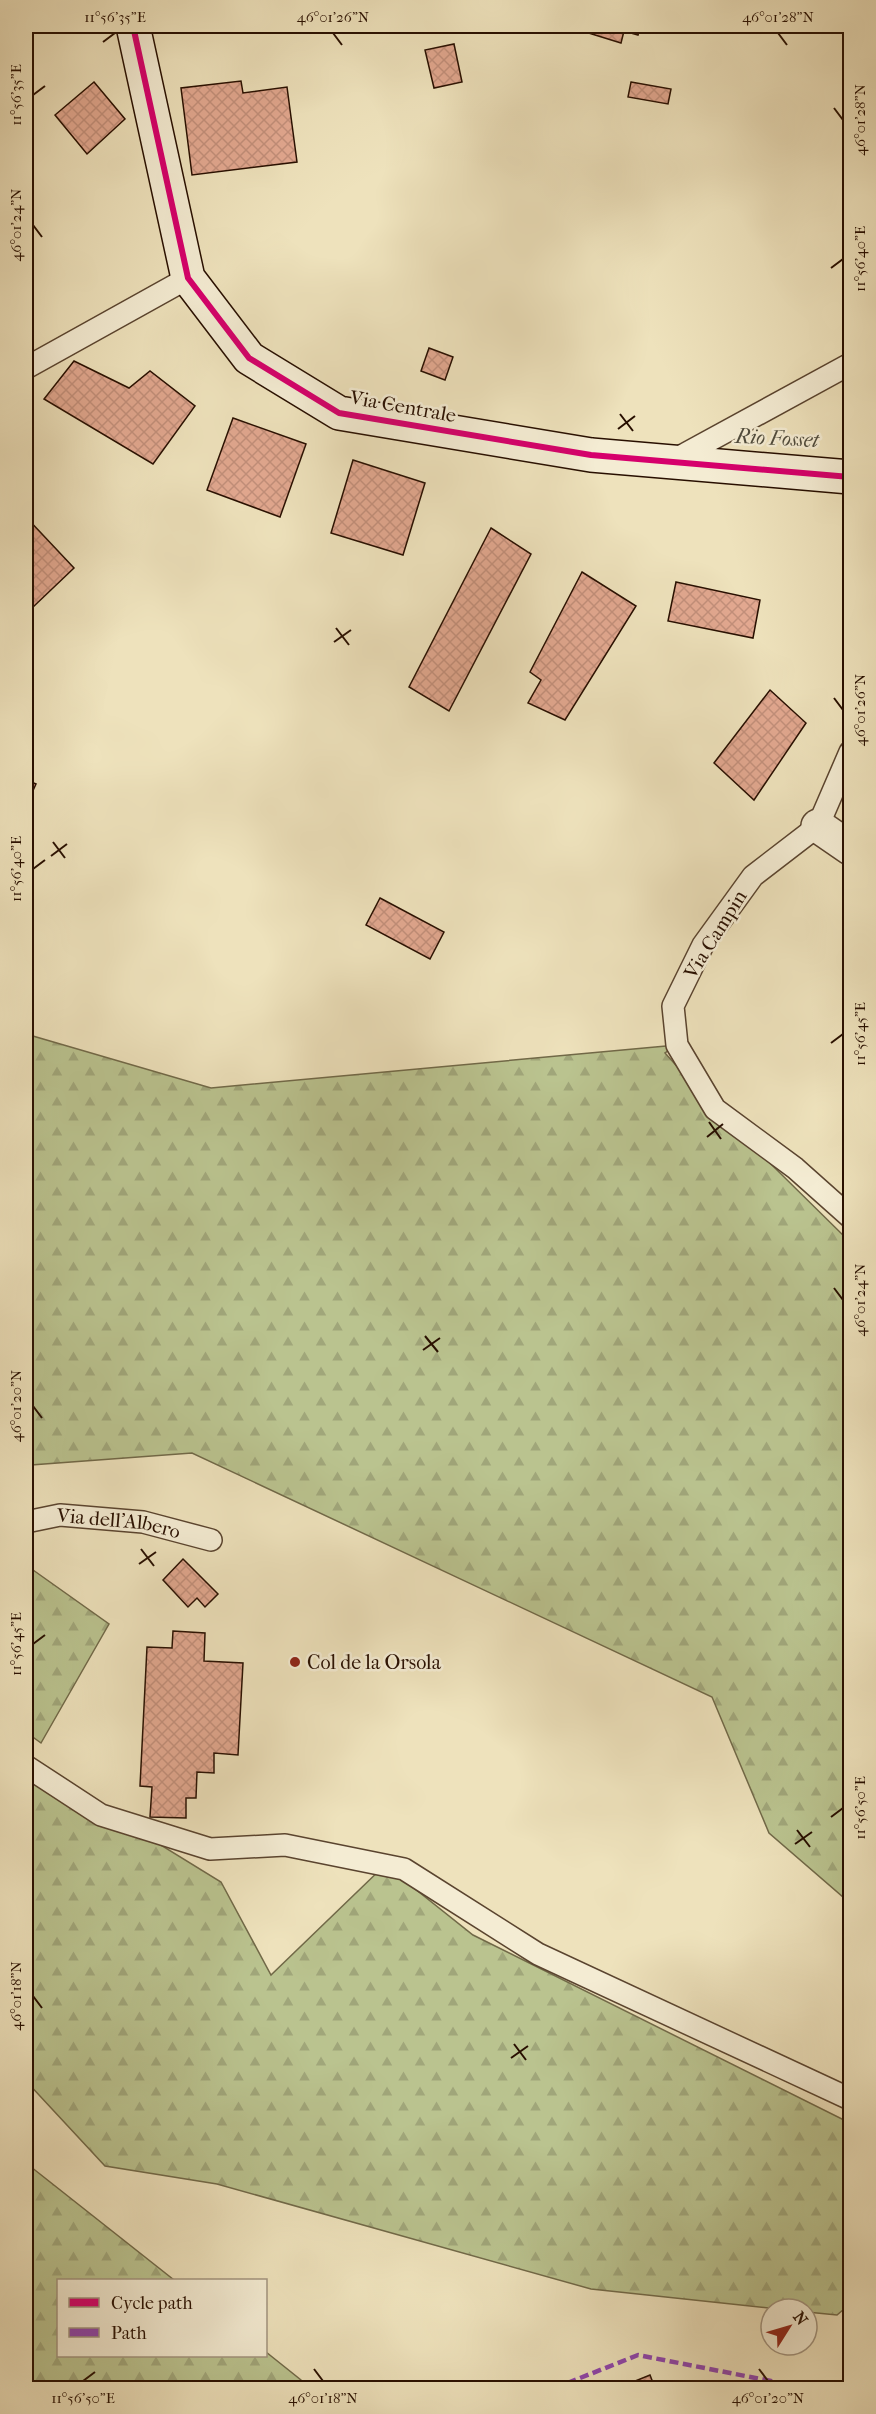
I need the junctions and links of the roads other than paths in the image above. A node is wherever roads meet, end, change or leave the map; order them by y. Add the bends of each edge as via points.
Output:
1 (141, 27) edge
2 (189, 278) junction
3 (850, 364) edge
4 (26, 368) edge
5 (671, 462) junction
6 (850, 477) edge
7 (850, 752) edge
8 (818, 826) junction
9 (850, 848) edge
10 (850, 1217) edge
11 (26, 1522) edge
12 (211, 1540) dead end
13 (26, 1766) edge
14 (850, 2099) edge

1 - 2 street, Via Centrale
2 - 4 lane
2 - 5 street, Via Centrale via 249,358 339,413 591,454
3 - 5 lane
5 - 6 street, Via Centrale
7 - 8 lane
8 - 9 street
8 - 10 lane, Via Campin via 753,876 703,945 673,1006 677,1045 715,1109 795,1168
11 - 12 lane, Via dell'Albero via 60,1515 143,1522
13 - 14 lane via 101,1815 210,1849 285,1845 405,1869 538,1954

